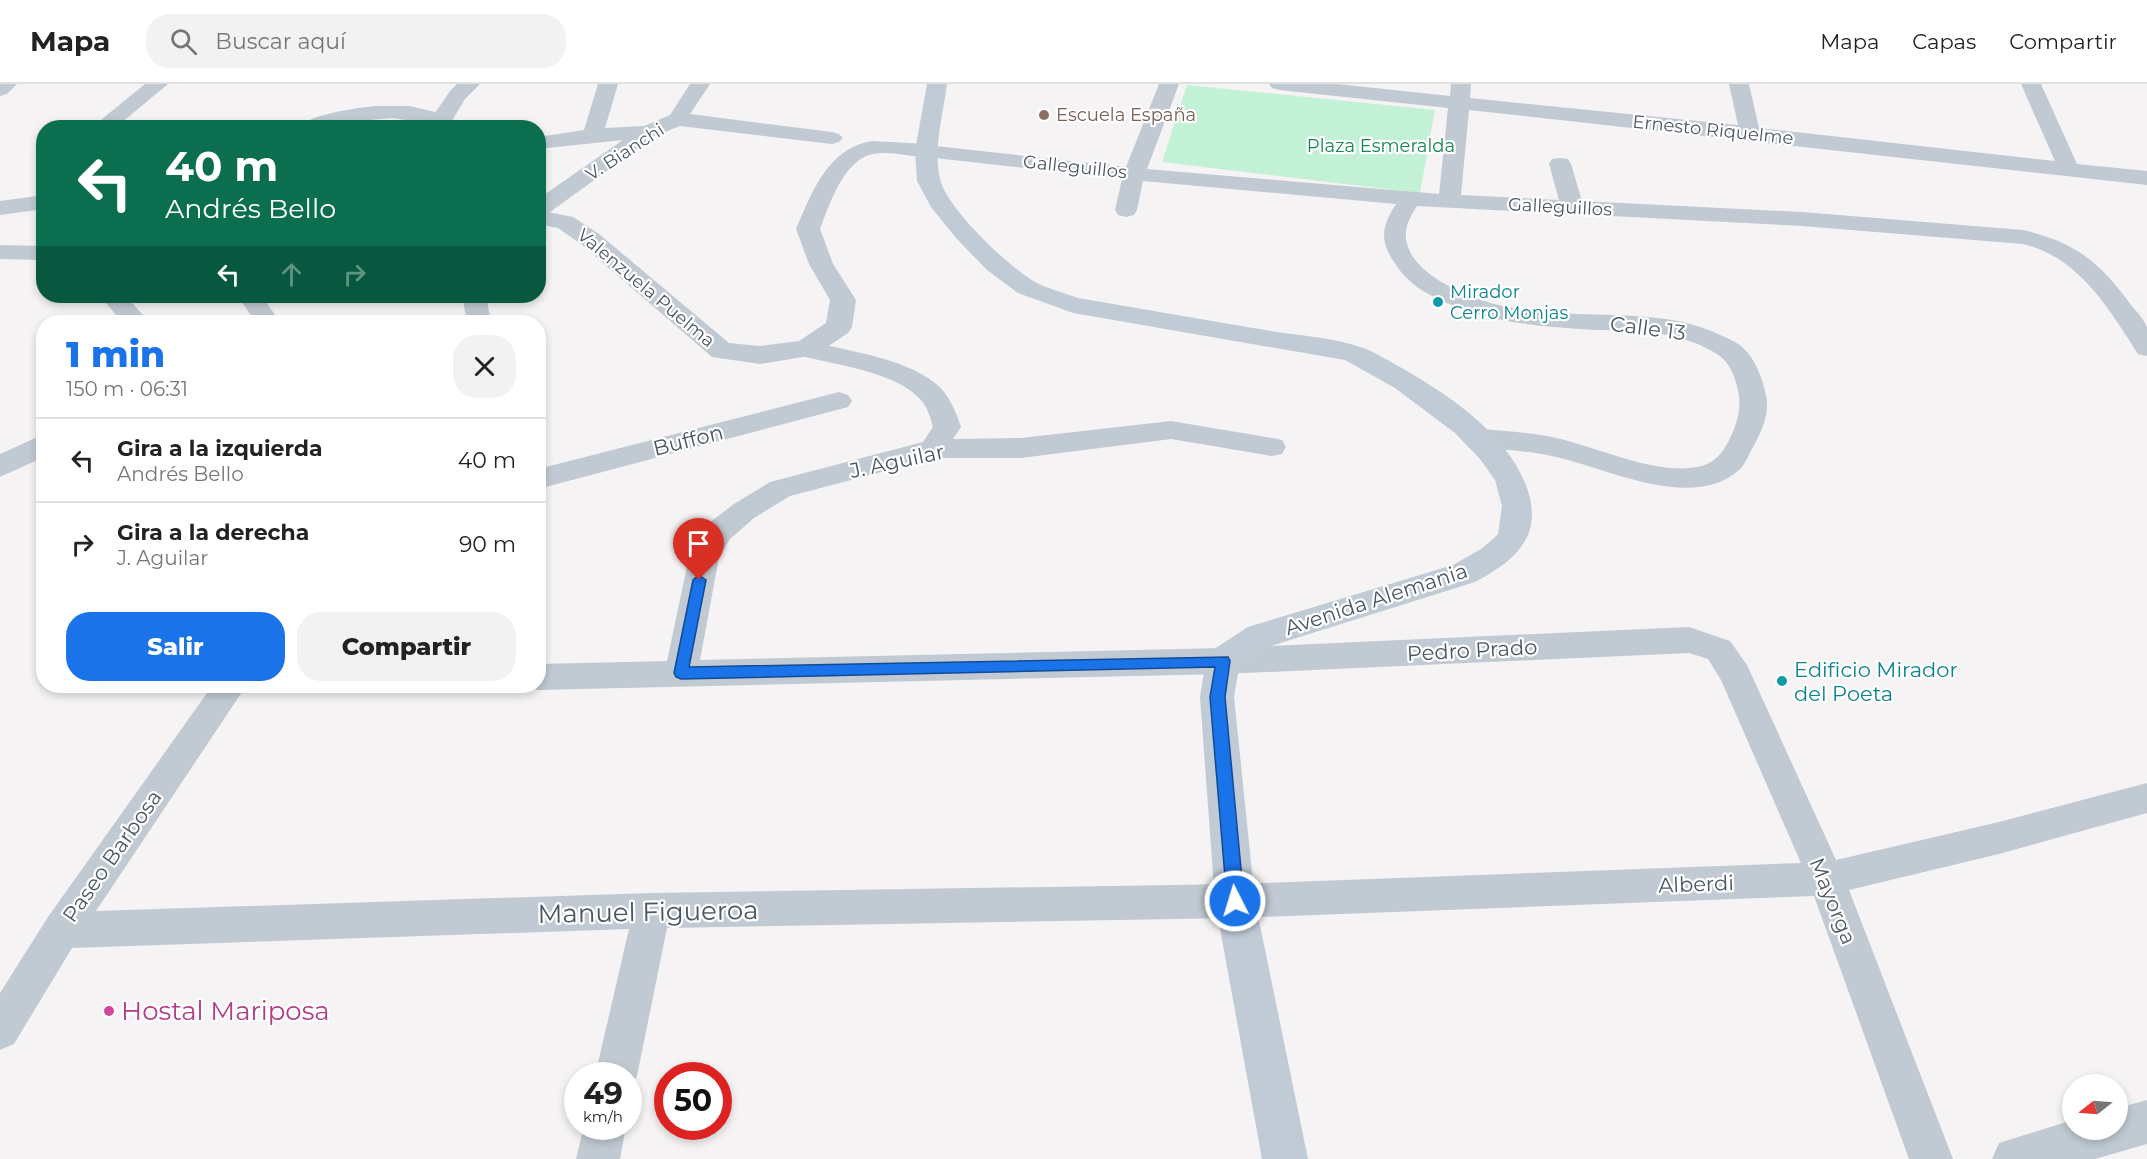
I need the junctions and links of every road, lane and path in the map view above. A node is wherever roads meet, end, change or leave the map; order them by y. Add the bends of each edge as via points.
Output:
1 (7, 84) edge
2 (158, 84) edge
3 (470, 84) edge
4 (608, 84) edge
5 (700, 84) edge
6 (937, 84) edge
7 (1169, 84) edge
8 (1279, 84) edge
9 (1739, 84) edge
10 (2031, 84) edge
11 (0, 90) edge
12 (1461, 94) edge
13 (677, 119) junction
14 (111, 120) edge
15 (329, 120) edge
16 (434, 120) edge
17 (444, 120) edge
18 (648, 132) junction
19 (1750, 133) junction
20 (593, 135) junction
21 (832, 138) dead end
22 (546, 142) edge
23 (926, 151) junction
24 (1560, 164) dead end
25 (2069, 169) junction
26 (1134, 174) junction
27 (2147, 178) edge
28 (1410, 199) junction
29 (1449, 201) junction
30 (36, 203) edge
31 (546, 204) edge
32 (0, 208) edge
33 (1573, 208) junction
34 (1126, 210) dead end
35 (546, 218) edge
36 (565, 222) junction
37 (546, 228) edge
38 (0, 252) edge
39 (36, 253) edge
40 (118, 303) edge
41 (130, 315) edge
42 (2147, 348) edge
43 (806, 349) junction
44 (839, 401) dead end
45 (1479, 438) junction
46 (1272, 447) dead end
47 (36, 448) edge
48 (933, 449) junction
49 (0, 466) edge
50 (546, 477) edge
51 (1719, 650) joint
52 (1223, 661) junction
53 (681, 673) junction
54 (546, 677) edge
55 (225, 693) edge
56 (2147, 798) edge
57 (1826, 879) junction
58 (1235, 901) junction
59 (651, 911) junction
60 (61, 930) junction
61 (0, 1030) edge
62 (619, 1062) edge
63 (2147, 1122) edge
64 (602, 1140) edge
65 (2031, 1157) edge
66 (598, 1159) edge
67 (1285, 1159) edge
68 (1931, 1159) edge

1 - 11 street
2 - 14 street
3 - 17 street via 457,95
4 - 20 street
5 - 13 street, V. Bianchi
6 - 23 main road, Avenida Alemania
7 - 26 street
8 - 12 street, Ernesto Riquelme
9 - 19 street
10 - 25 street
12 - 19 street, Ernesto Riquelme
12 - 29 street
13 - 18 street, V. Bianchi
13 - 21 street
15 - 16 street via 383,111 409,112
18 - 20 street
18 - 31 street, V. Bianchi
19 - 25 street, Ernesto Riquelme
20 - 22 street
23 - 26 street, Galleguillos
23 - 43 street, Valenzuela Puelma via 867,148 855,152 821,196 808,229 820,264 843,300 839,327
23 - 45 main road, Avenida Alemania via 929,181 943,207 996,266 1027,288 1073,305 1352,353 1417,388
24 - 33 street
25 - 27 street, Ernesto Riquelme
26 - 28 street, Galleguillos
26 - 34 street
28 - 29 street, Galleguillos
28 - 45 street, Calle 13 via 1394,236 1402,256 1419,278 1501,314 1667,327 1699,335 1736,354 1755,404 1740,449 1723,470 1699,478 1676,479 1555,447
29 - 33 street, Galleguillos
30 - 32 street
33 - 42 street, Galleguillos via 1802,219 2023,237 2049,243 2072,256 2117,300
35 - 36 street, Valenzuela Puelma
36 - 37 street
36 - 43 street, Valenzuela Puelma via 722,351 760,355
38 - 39 street
40 - 41 street
43 - 48 street via 901,376 924,388 941,409 947,428
44 - 50 street, Buffon
45 - 52 main road, Avenida Alemania via 1515,492 1519,514 1512,536 1494,558 1464,573 1260,636
46 - 48 street, J. Aguilar via 1171,430 1021,448
47 - 49 street
48 - 53 street, J. Aguilar via 780,489 719,531 704,557
51 - 52 street, Pedro Prado via 1689,640
51 - 57 street, Mayorga via 1736,674
52 - 53 street, Pedro Prado
52 - 58 main road via 1218,697
53 - 54 street, Pedro Prado
55 - 60 street, Paseo Barbosa
56 - 57 street, Alberdi
57 - 58 street, Alberdi
57 - 68 street, Mayorga
58 - 59 street, Manuel Figueroa
58 - 67 main road
59 - 60 street, Manuel Figueroa
59 - 62 street
60 - 61 street, Paseo Barbosa
63 - 65 street
64 - 66 street

